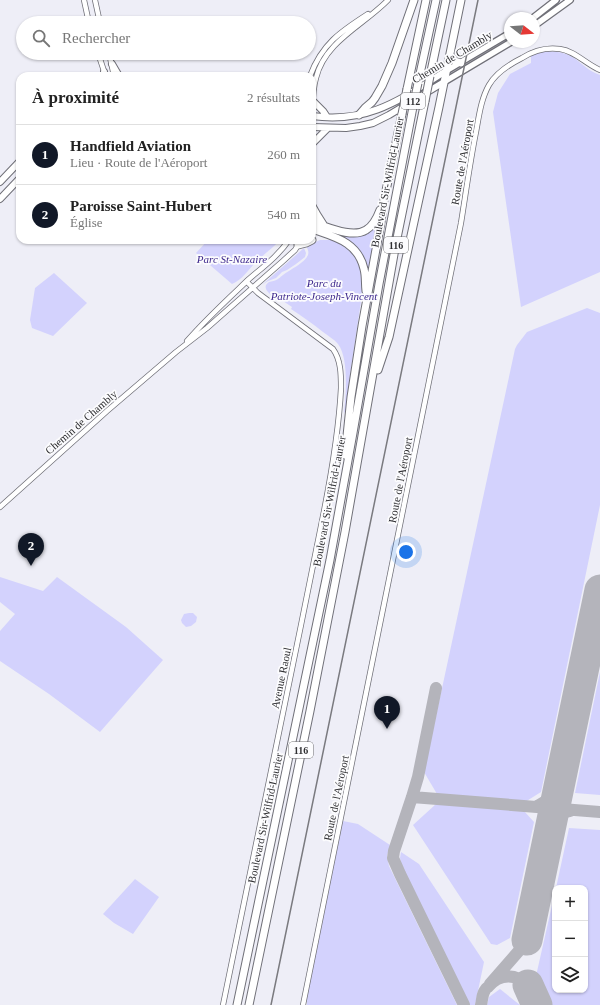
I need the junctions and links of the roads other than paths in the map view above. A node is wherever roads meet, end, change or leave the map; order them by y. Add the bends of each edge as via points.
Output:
1 (84, 0) edge
2 (95, 0) edge
3 (388, 0) edge
4 (414, 0) edge
5 (426, 0) edge
6 (436, 0) edge
7 (446, 0) edge
8 (461, 0) edge
9 (556, 0) edge
10 (570, 0) edge
11 (382, 5) junction
12 (540, 13) edge
13 (87, 16) edge
14 (98, 16) edge
15 (540, 22) edge
16 (504, 37) edge
17 (504, 46) edge
18 (450, 56) junction
19 (100, 60) edge
20 (111, 60) edge
21 (461, 63) junction
22 (112, 64) junction
23 (600, 70) edge
24 (103, 72) edge
25 (113, 72) edge
26 (117, 72) edge
27 (312, 72) edge
28 (446, 72) junction
29 (316, 76) edge
30 (444, 82) junction
31 (316, 103) edge
32 (359, 115) junction
33 (316, 116) edge
34 (327, 117) junction
35 (316, 127) edge
36 (328, 128) junction
37 (316, 140) edge
38 (16, 165) edge
39 (0, 182) edge
40 (16, 182) edge
41 (0, 199) edge
42 (383, 205) junction
43 (316, 213) edge
44 (316, 223) edge
45 (324, 226) junction
46 (316, 231) edge
47 (325, 234) junction
48 (316, 239) edge
49 (286, 244) edge
50 (298, 244) edge
51 (246, 282) junction
52 (252, 288) junction
53 (367, 297) junction
54 (176, 352) junction
55 (370, 391) junction
56 (343, 491) junction
57 (0, 507) edge
58 (223, 1005) edge
59 (237, 1005) edge
60 (249, 1005) edge
61 (303, 1005) edge

1 - 13 street
2 - 14 street
3 - 11 street
4 - 32 highway via 392,63 379,91
5 - 42 highway, bridge
6 - 56 highway, Boulevard Sir-Wilfrid-Laurier / 116, bridge via 382,270
7 - 55 highway, Boulevard Sir-Wilfrid-Laurier / 116, bridge via 397,237
8 - 18 highway
9 - 12 main road
10 - 15 main road
11 - 27 street via 333,38 320,54
11 - 29 street via 342,38 327,55
16 - 21 main road, Chemin de Chambly
17 - 30 main road, Chemin de Chambly
18 - 21 highway
18 - 28 highway
19 - 24 street
20 - 22 street
21 - 28 main road, Chemin de Chambly
22 - 25 street
22 - 26 main road
23 - 61 street, Route de l'Aéroport via 567,50 544,49 514,62 496,77 482,103 458,238
28 - 30 highway
28 - 32 main road, Chemin de Chambly via 386,107
30 - 36 main road, Chemin de Chambly / 112 via 379,120 355,127
30 - 55 highway via 389,337
31 - 34 main road
32 - 34 main road, Chemin de Chambly
33 - 34 main road, Chemin de Chambly
35 - 36 main road, Chemin de Chambly / 112
36 - 37 main road
38 - 39 main road
40 - 41 main road
42 - 45 highway via 367,230 357,234
42 - 53 highway
43 - 45 highway
44 - 45 highway
46 - 47 highway
47 - 48 highway
47 - 53 highway via 354,248 364,268
49 - 51 street, Chemin de Chambly
50 - 52 street, Chemin de Chambly via 291,254
51 - 52 street
51 - 54 street, Chemin de Chambly
52 - 54 street, Chemin de Chambly
52 - 58 street, Avenue Raoul via 333,349 340,371 341,388 330,481 315,560
53 - 56 highway via 349,410
54 - 57 street, Chemin de Chambly
55 - 60 highway, Boulevard Sir-Wilfrid-Laurier / 116 via 325,634
56 - 59 highway, Boulevard Sir-Wilfrid-Laurier / 116

